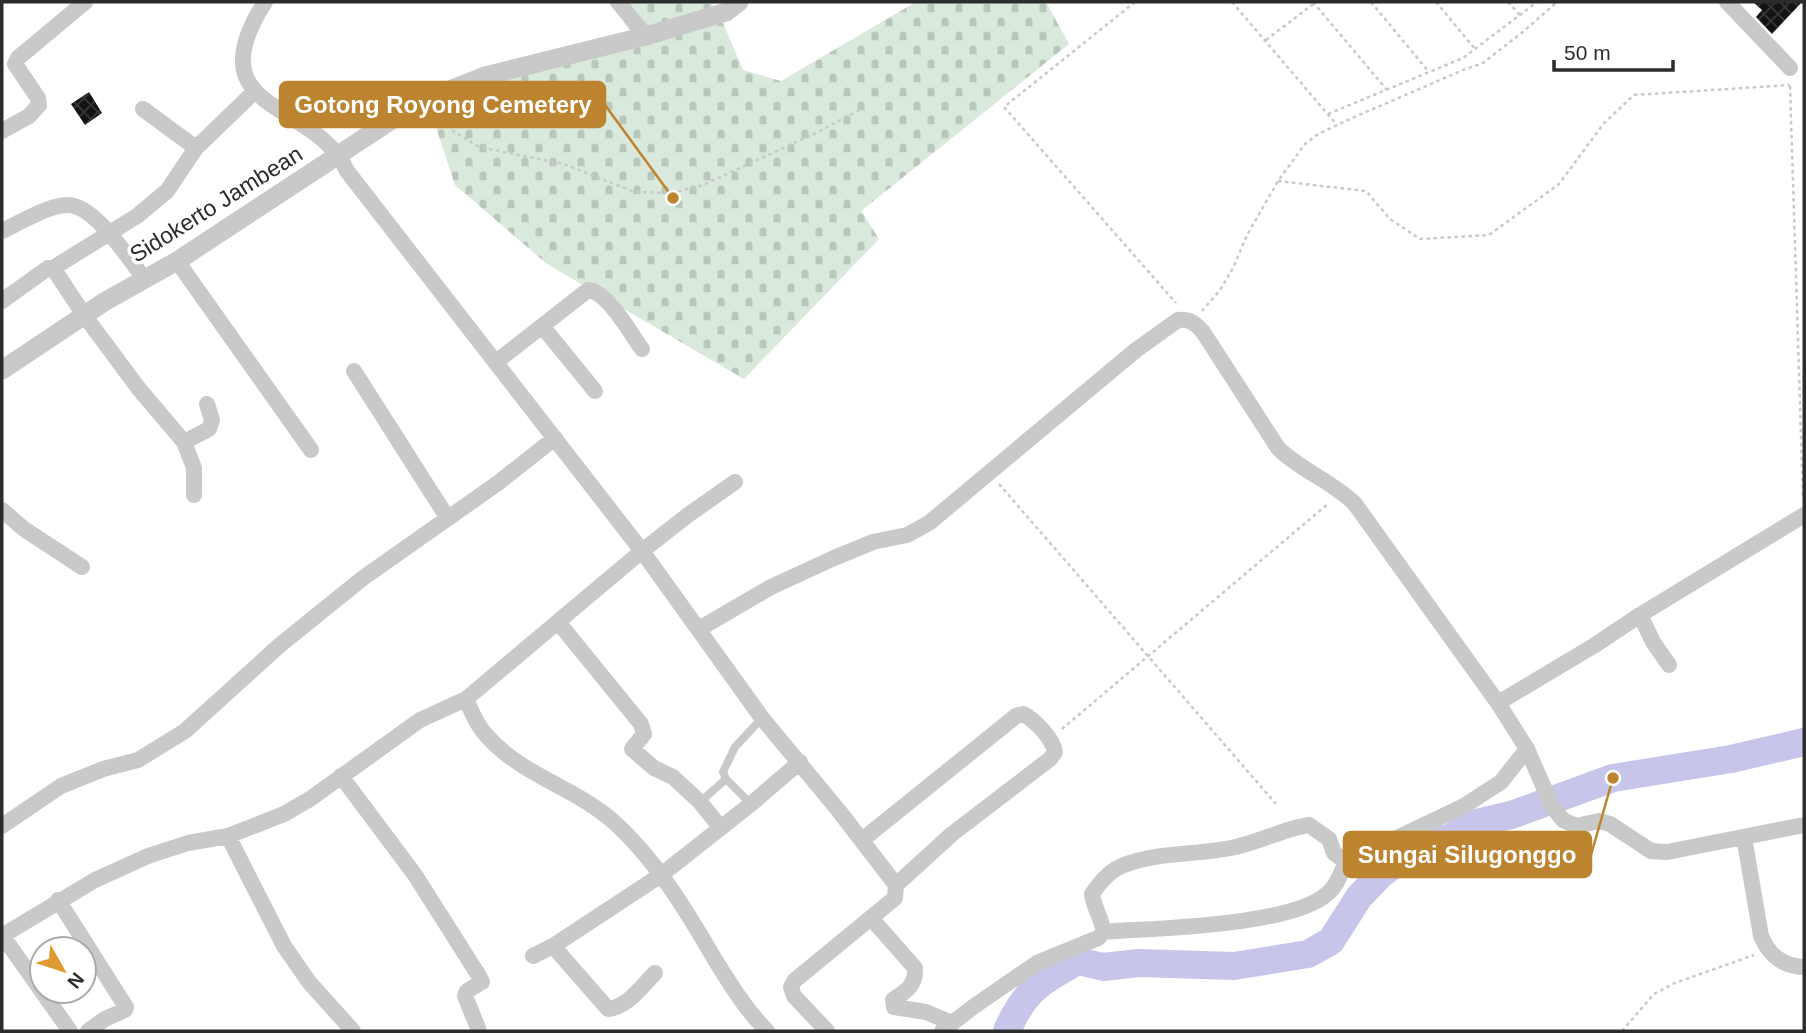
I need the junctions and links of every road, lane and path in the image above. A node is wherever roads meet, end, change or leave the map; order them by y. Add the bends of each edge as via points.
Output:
1 (85, 2) edge
2 (265, 2) edge
3 (618, 2) edge
4 (739, 2) edge
5 (1135, 2) edge
6 (1232, 2) edge
7 (1315, 2) edge
8 (1371, 2) edge
9 (1436, 2) edge
10 (1508, 2) edge
11 (1537, 2) edge
12 (1557, 2) edge
13 (1727, 2) edge
14 (1520, 15) junction
15 (646, 36) junction
16 (1265, 40) junction
17 (1475, 49) junction
18 (1790, 68) joint
19 (1429, 72) junction
20 (1790, 85) junction
21 (1387, 90) junction
22 (254, 92) junction
23 (440, 94) junction
24 (861, 109) dead end
25 (143, 110) dead end
26 (1328, 114) junction
27 (1337, 125) junction
28 (2, 131) edge
29 (196, 148) junction
30 (340, 155) junction
31 (1278, 181) junction
32 (2, 231) edge
33 (109, 233) junction
34 (177, 261) junction
35 (53, 268) junction
36 (144, 278) junction
37 (2, 301) edge
38 (84, 315) junction
39 (1193, 321) junction
40 (542, 326) junction
41 (642, 349) dead end
42 (496, 362) junction
43 (2, 370) edge
44 (354, 371) dead end
45 (595, 391) dead end
46 (207, 404) dead end
47 (555, 439) junction
48 (184, 442) junction
49 (311, 450) dead end
50 (989, 474) junction
51 (735, 482) dead end
52 (1343, 491) junction
53 (194, 495) dead end
54 (2, 510) edge
55 (1804, 515) edge
56 (447, 517) junction
57 (642, 551) junction
58 (82, 567) dead end
59 (1640, 615) junction
60 (558, 622) junction
61 (698, 629) junction
62 (1148, 656) junction
63 (1669, 665) dead end
64 (466, 699) junction
65 (1497, 703) junction
66 (762, 718) junction
67 (1049, 740) junction
68 (1527, 750) junction
69 (800, 762) junction
70 (341, 776) junction
71 (726, 779) junction
72 (700, 802) junction
73 (751, 804) junction
74 (1276, 804) dead end
75 (1804, 825) edge
76 (2, 826) edge
77 (720, 827) junction
78 (228, 836) junction
79 (1744, 837) junction
80 (862, 840) junction
81 (1346, 862) junction
82 (661, 875) junction
83 (896, 885) junction
84 (58, 900) junction
85 (871, 918) junction
86 (1104, 932) junction
87 (2, 935) edge
88 (553, 946) junction
89 (1767, 950) junction
90 (533, 956) dead end
91 (1804, 967) edge
92 (655, 974) dead end
93 (947, 1027) edge
94 (478, 1028) dead end
95 (70, 1031) edge
96 (88, 1031) edge
97 (353, 1031) edge
98 (767, 1031) edge
99 (827, 1031) edge
100 (1622, 1031) edge

1 - 28 street via 18,58 15,64 38,105 29,116
2 - 22 street via 246,38 243,69
3 - 15 street
4 - 15 street, Sidokerto Jambean via 726,12
5 - 39 path via 1004,107
6 - 16 path
7 - 16 path
7 - 21 path
8 - 19 path
9 - 17 path
10 - 14 path
11 - 14 path
12 - 27 path via 1483,64
13 - 18 street
14 - 17 path
15 - 23 street, Sidokerto Jambean via 485,76
16 - 26 path
17 - 19 path
18 - 20 path
19 - 21 path
20 - 31 path via 1634,95 1604,123 1559,184 1489,235 1420,239 1390,219 1366,191
20 - 55 path
21 - 26 path
22 - 29 street
22 - 30 street
23 - 24 path via 450,129 479,147 564,164 634,192 672,193 703,185
23 - 30 street, Sidokerto Jambean via 419,102
25 - 29 street
26 - 27 path
27 - 31 path via 1306,144
29 - 33 street via 167,191
30 - 34 street, Sidokerto Jambean
30 - 42 street via 347,171
31 - 39 path via 1227,279
32 - 33 street via 69,204 89,213
33 - 35 street
33 - 36 street
34 - 36 street, Sidokerto Jambean
34 - 49 street
35 - 37 street
35 - 38 street
36 - 38 street, Sidokerto Jambean
38 - 43 street, Sidokerto Jambean
38 - 48 street
39 - 50 street via 1178,320 1136,350
39 - 52 street via 1278,448 1293,463
40 - 41 street via 593,290 609,303
40 - 42 street
40 - 45 street
42 - 47 street
44 - 56 street
46 - 48 street via 212,420 209,429
47 - 56 street
47 - 57 street
48 - 53 street via 194,468
50 - 61 street via 929,523 834,558
50 - 62 path
51 - 57 street
52 - 62 path
52 - 65 street
54 - 58 street
55 - 59 street
56 - 76 street via 352,586 185,731 138,760 61,786
57 - 60 street
57 - 61 street
59 - 63 street
59 - 65 street
60 - 64 street
60 - 72 street via 640,724 644,734 632,749
61 - 66 street
62 - 67 path
62 - 74 path
64 - 70 street via 420,720
64 - 82 street via 486,735 499,747 591,804 615,823
65 - 68 street
66 - 69 street
66 - 71 lane via 730,755 723,772
67 - 80 street via 1029,717 1016,716
67 - 83 street via 1055,752 1049,759 951,834
68 - 79 street via 1563,820 1576,825 1610,824 1651,851 1668,852
68 - 81 street via 1501,782 1464,806 1362,859
69 - 73 street
69 - 80 street
70 - 78 street via 284,814
70 - 94 street via 415,875 479,976 480,985 465,996
71 - 72 lane
71 - 73 lane
72 - 77 street
73 - 77 street
75 - 79 street
77 - 82 street
78 - 84 street via 148,856
78 - 97 street via 284,946
79 - 89 street
80 - 83 street
81 - 86 street via 1327,894 1304,908 1216,924
81 - 86 street via 1334,853 1329,839 1309,825 1230,848 1121,865 1092,894
82 - 88 street
82 - 98 street via 727,981
83 - 85 street via 895,898
84 - 87 street
84 - 96 street via 126,1007
85 - 93 street via 915,968 910,988 893,1000 894,1007 926,1012
85 - 99 street via 791,987
86 - 93 street via 1037,963
87 - 95 street
88 - 90 street
88 - 92 street via 608,1009 627,1002
89 - 91 street via 1795,967
89 - 100 path via 1654,994

